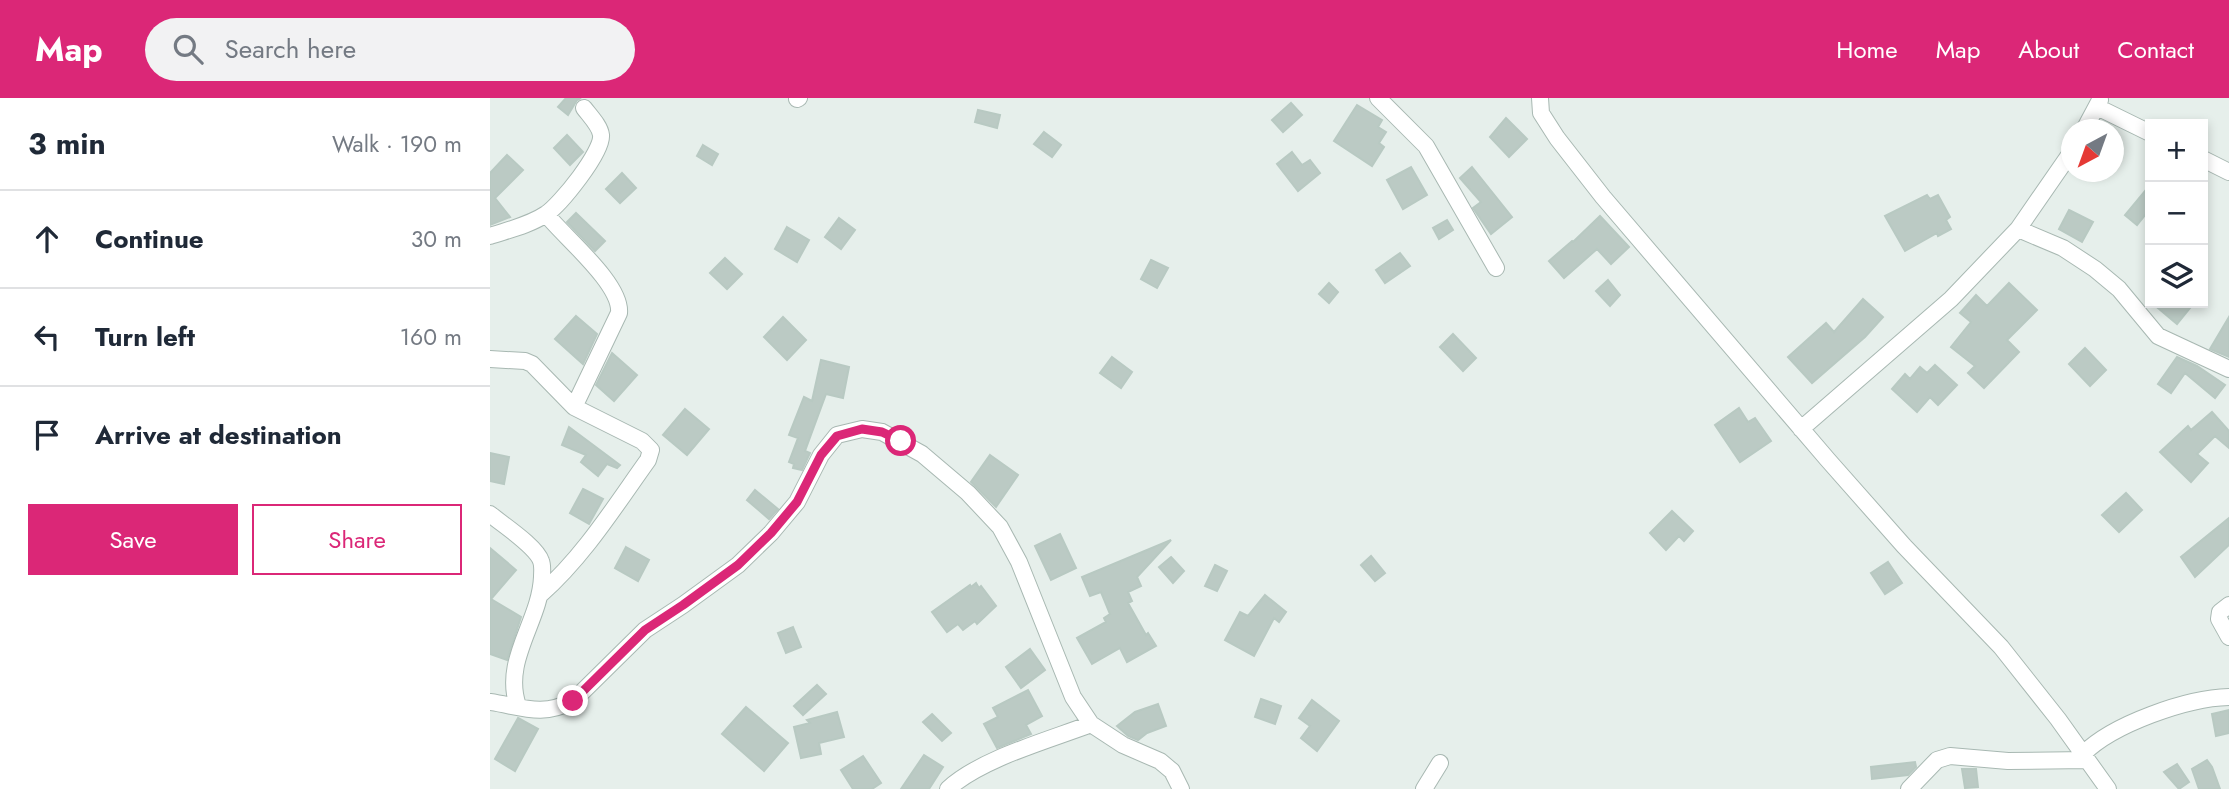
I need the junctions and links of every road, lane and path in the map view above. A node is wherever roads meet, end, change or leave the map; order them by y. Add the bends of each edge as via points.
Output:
1 (1378, 98) edge
2 (1540, 98) edge
3 (2099, 103) edge
4 (584, 108) dead end
5 (2090, 119) edge
6 (2145, 131) edge
7 (2208, 162) edge
8 (2061, 166) edge
9 (2229, 172) edge
10 (547, 214) junction
11 (2018, 229) junction
12 (490, 236) edge
13 (1496, 268) dead end
14 (490, 359) edge
15 (2229, 369) edge
16 (573, 407) junction
17 (1801, 429) junction
18 (490, 514) edge
19 (541, 594) junction
20 (2229, 605) edge
21 (2229, 638) edge
22 (2229, 697) edge
23 (490, 702) edge
24 (518, 706) junction
25 (1091, 724) junction
26 (2085, 757) junction
27 (1440, 763) dead end
28 (948, 789) edge
29 (1181, 789) edge
30 (1423, 789) edge
31 (1909, 789) edge
32 (2108, 789) edge

1 - 13 street via 1426,146
2 - 17 street via 1541,113 1564,148
3 - 5 street
3 - 6 street
4 - 10 street via 600,130 601,144 584,173
7 - 9 street
8 - 11 street
10 - 12 street
10 - 16 street via 592,263 620,306
11 - 15 street via 2095,268 2158,336
11 - 17 street via 1951,299
14 - 16 street via 532,364
16 - 19 street via 642,441 651,450 589,542
17 - 26 street via 2001,647
18 - 19 street via 540,559
19 - 24 street via 521,644 513,680
20 - 21 street via 2219,619
22 - 26 street via 2197,699 2115,731 2093,744
23 - 24 street
24 - 25 street via 541,711 573,701 645,630 746,557 797,502 821,455 837,436 862,429 882,432 922,454 1000,527 1019,562 1073,697
25 - 28 street via 984,766
25 - 29 street via 1160,761 1172,771
26 - 31 street via 2008,761 1950,756 1937,760
26 - 32 street
27 - 30 street

